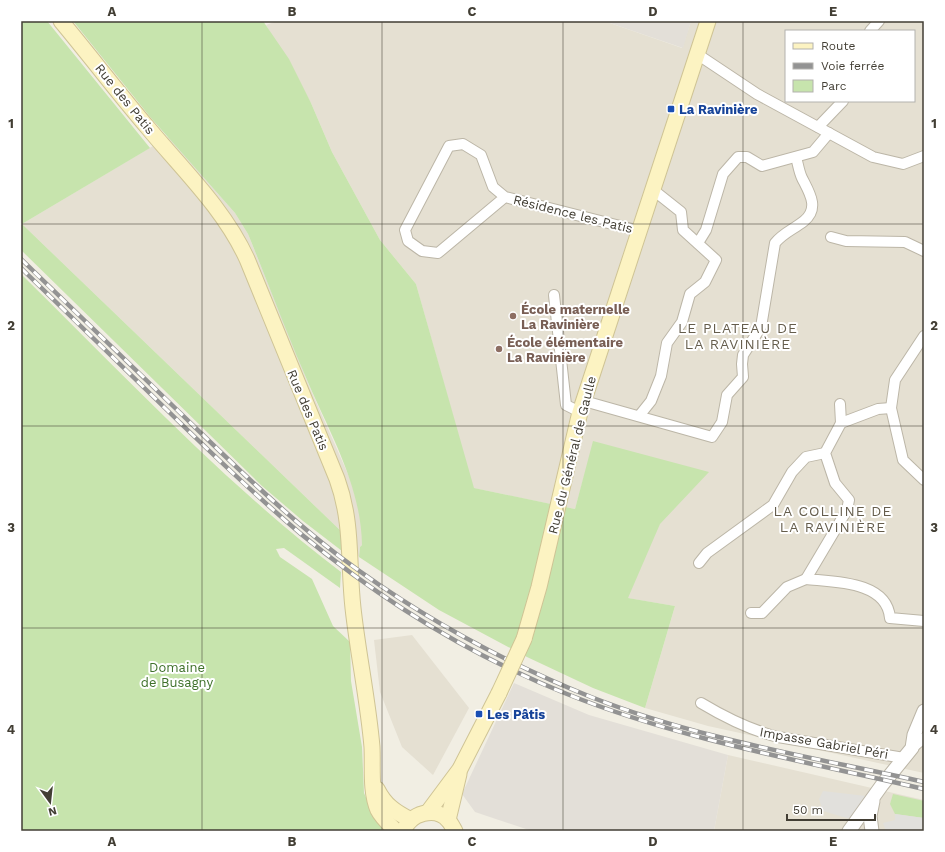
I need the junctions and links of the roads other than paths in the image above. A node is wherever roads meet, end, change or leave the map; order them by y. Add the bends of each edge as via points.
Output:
1 (61, 21) edge
2 (708, 21) edge
3 (879, 21) edge
4 (871, 30) edge
5 (697, 54) junction
6 (842, 102) edge
7 (818, 127) junction
8 (829, 133) junction
9 (924, 156) edge
10 (796, 157) junction
11 (652, 189) junction
12 (505, 197) junction
13 (640, 231) junction
14 (831, 237) dead end
15 (698, 243) junction
16 (924, 251) edge
17 (554, 294) dead end
18 (924, 336) edge
19 (840, 404) dead end
20 (582, 407) junction
21 (891, 408) junction
22 (639, 416) junction
23 (841, 423) junction
24 (825, 453) junction
25 (924, 480) edge
26 (699, 563) dead end
27 (806, 579) junction
28 (751, 613) dead end
29 (924, 621) edge
30 (701, 703) dead end
31 (924, 711) edge
32 (924, 738) edge
33 (908, 753) junction
34 (460, 769) junction
35 (373, 782) junction
36 (874, 798) junction
37 (428, 812) junction
38 (407, 825) edge
39 (452, 825) edge
40 (396, 831) edge
41 (849, 831) edge
42 (872, 831) edge

1 - 35 main road, Rue des Patis via 221,214 240,243 342,494 349,522 352,595 372,747
2 - 5 main road, Rue du Général de Gaulle
3 - 4 street
5 - 7 street via 757,94
5 - 11 main road, Rue du Général de Gaulle
6 - 7 street
7 - 8 street
8 - 9 street via 873,157 903,164
8 - 10 street via 814,152
10 - 15 street via 762,166 746,157 738,157 723,174 706,230
10 - 22 street via 811,194 812,209 805,220 782,235 775,244 761,327 743,355 743,378 728,395 722,422 712,437
11 - 13 main road, Rue du Général de Gaulle
11 - 15 street via 681,212 683,230
12 - 12 street, Résidence les Patis via 438,253 422,251 408,241 405,230 448,146 463,144 481,155 493,187
12 - 13 street, Résidence les Patis
13 - 20 main road, Rue du Général de Gaulle
14 - 16 street via 846,241 906,242
15 - 22 street via 716,260 705,282 690,294 682,322 667,343 661,376 651,401
17 - 20 street via 566,405
18 - 21 street via 895,380
19 - 23 street
20 - 22 street
20 - 34 main road, Rue du Général de Gaulle, bridge via 524,639
21 - 23 street via 878,409
21 - 25 street via 903,460
23 - 24 street
24 - 26 street via 806,457 792,472 772,505 707,553
24 - 27 street via 835,483 849,500 847,510
27 - 28 street via 787,587 762,612
27 - 29 street via 865,586 879,596 890,610 890,618
30 - 33 street, Impasse Gabriel Péri via 734,721 778,737
31 - 33 street
32 - 33 street
33 - 36 street
34 - 37 main road, Rue du Général de Gaulle
34 - 39 main road, Rue du Général de Gaulle
35 - 38 main road via 383,800
35 - 40 main road, Rue des Patis via 378,809
36 - 41 street
36 - 42 street via 870,816
37 - 38 main road via 419,814
37 - 39 main road via 439,814

